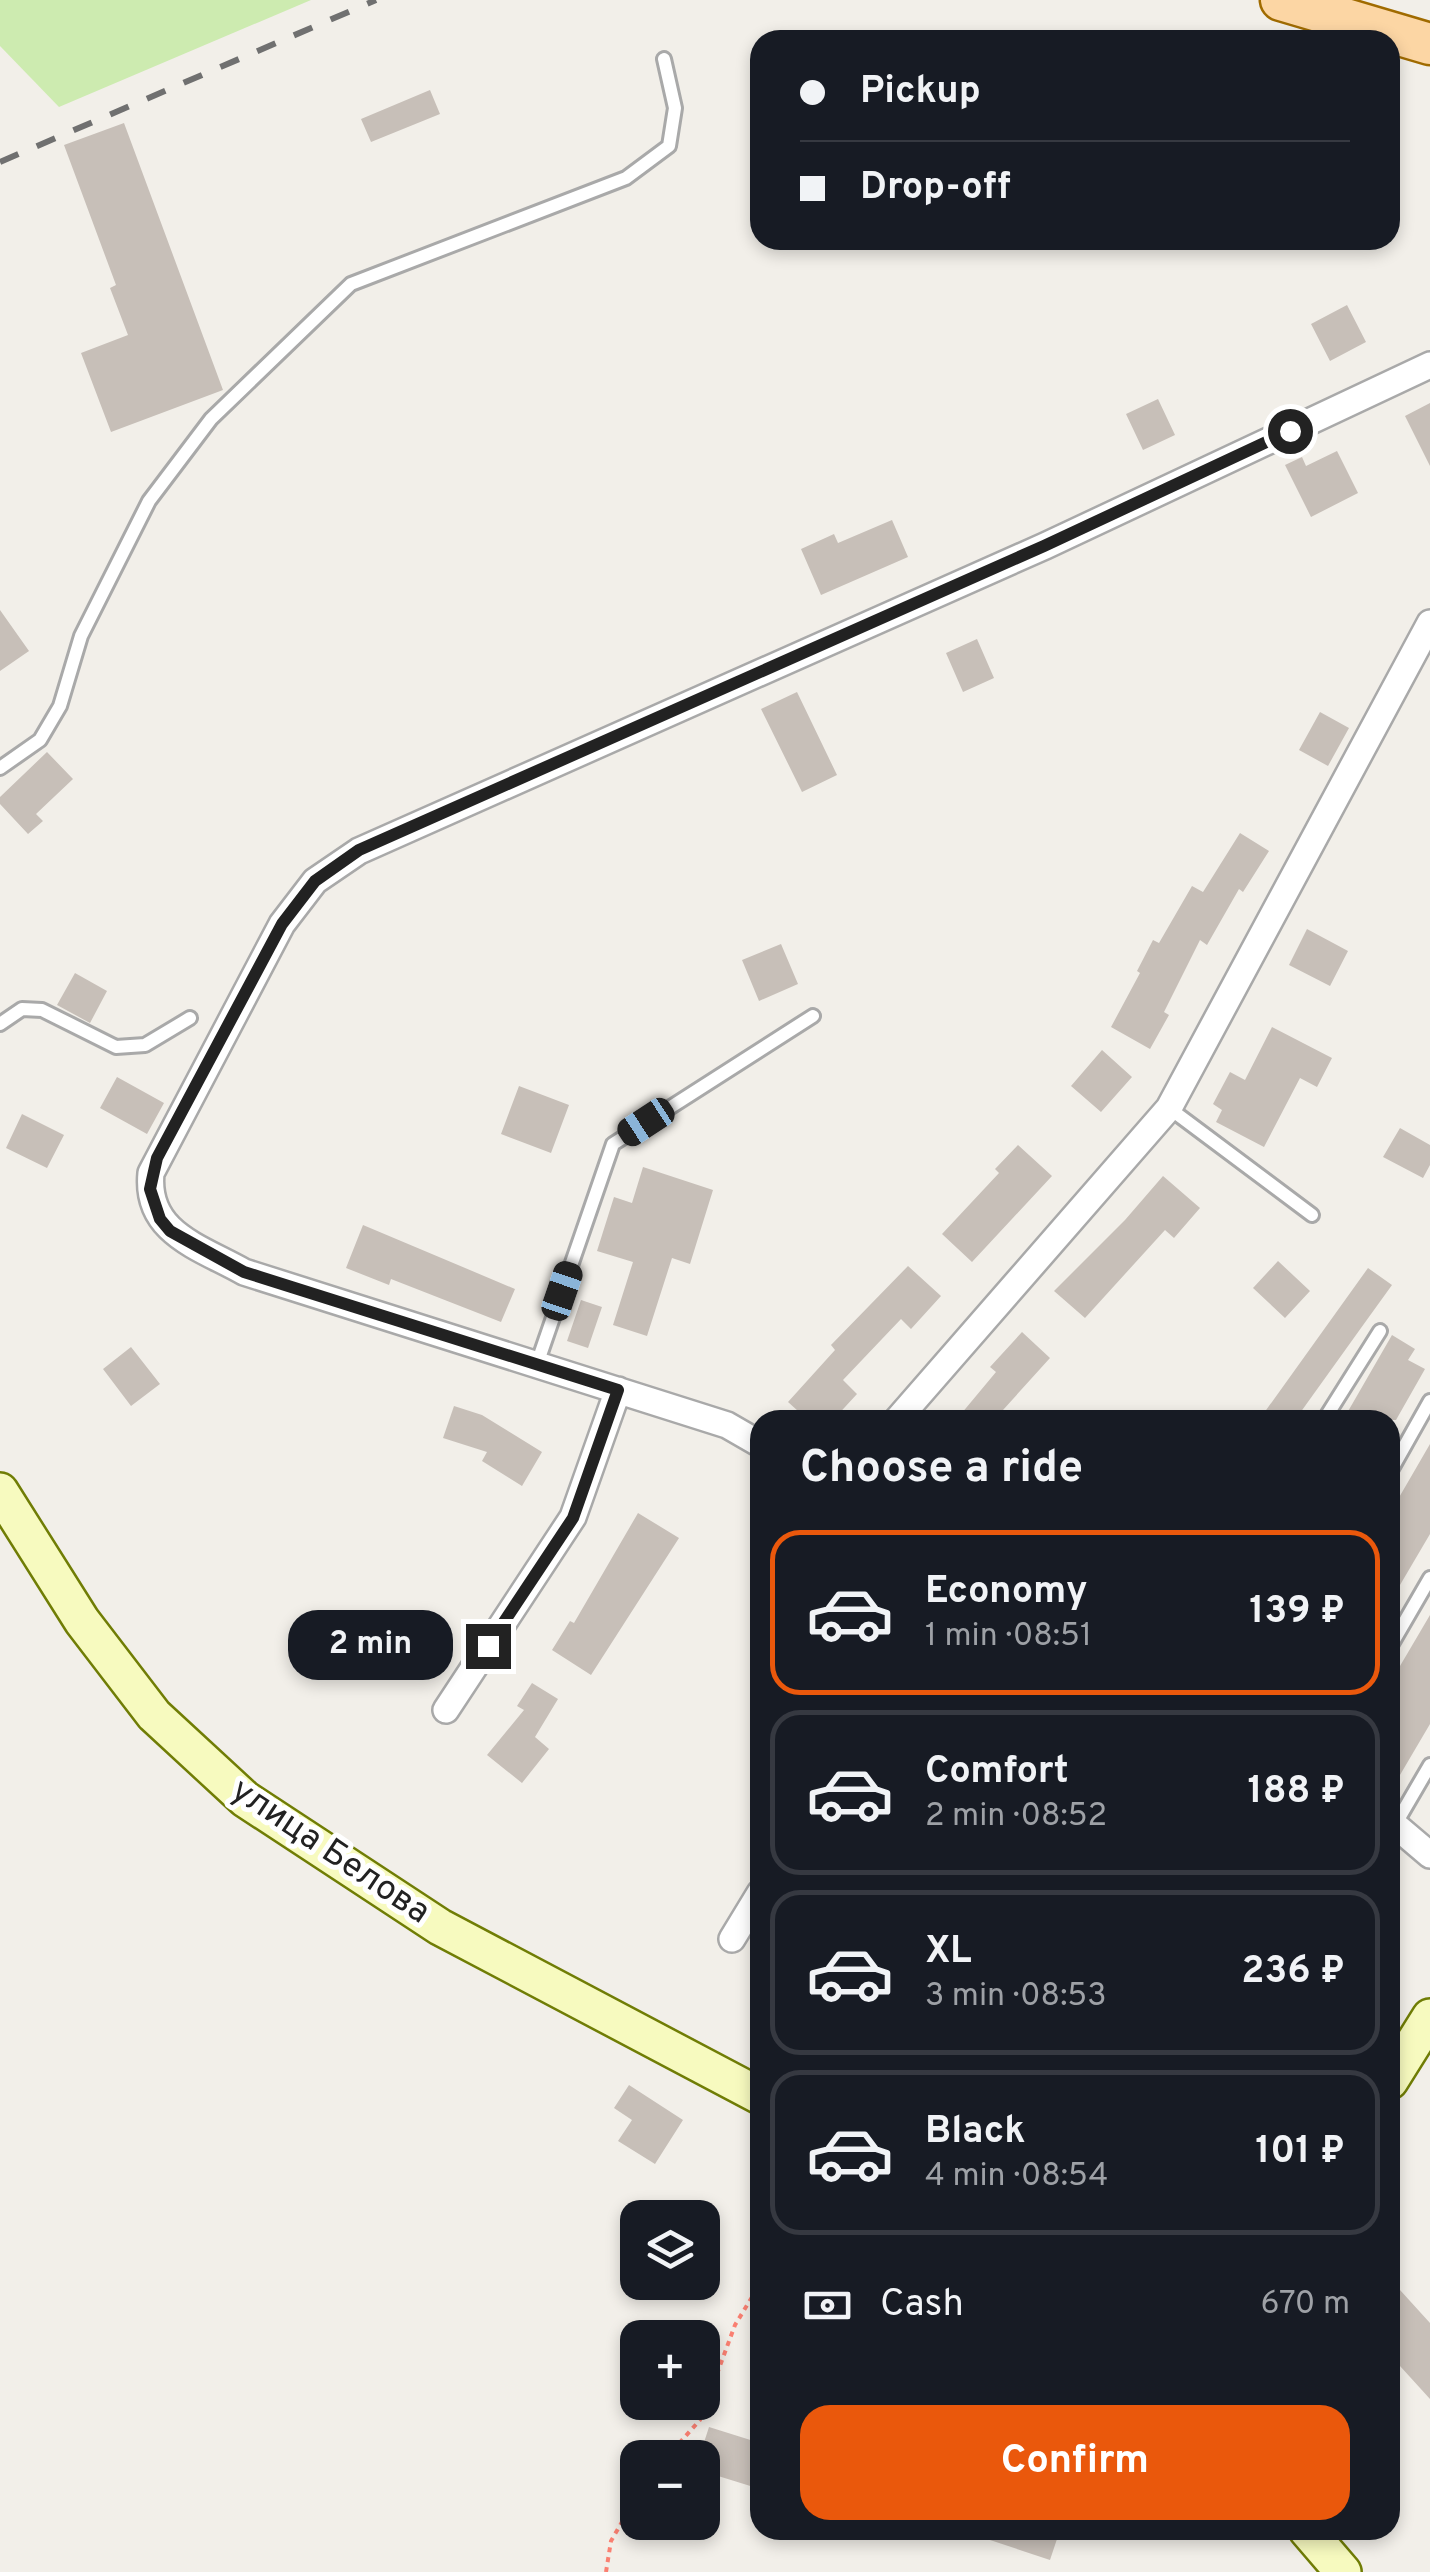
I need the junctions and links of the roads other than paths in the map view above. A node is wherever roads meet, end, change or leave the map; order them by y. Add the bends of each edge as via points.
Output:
1 (1281, 0) edge
2 (1383, 30) edge
3 (1400, 35) edge
4 (1430, 44) edge
5 (664, 59) dead end
6 (1430, 365) edge
7 (1430, 624) edge
8 (0, 768) edge
9 (813, 1016) dead end
10 (190, 1018) dead end
11 (0, 1024) edge
12 (1169, 1108) junction
13 (1312, 1216) dead end
14 (1380, 1332) dead end
15 (537, 1364) junction
16 (618, 1390) junction
17 (1430, 1401) edge
18 (907, 1410) edge
19 (1330, 1410) edge
20 (750, 1438) edge
21 (1400, 1454) edge
22 (0, 1492) edge
23 (1430, 1578) edge
24 (1400, 1630) edge
25 (446, 1710) dead end
26 (1430, 1765) edge
27 (1400, 1812) edge
28 (1400, 1829) edge
29 (1430, 1855) edge
30 (750, 1909) edge
31 (732, 1939) dead end
32 (1430, 2016) edge
33 (1400, 2065) edge
34 (750, 2091) edge
35 (1316, 2540) edge
36 (1343, 2572) edge

1 - 2 main road
3 - 4 main road
5 - 8 lane via 674,108 669,146 626,178 351,284 211,419 149,501 81,636 60,706 40,740
6 - 15 street via 1044,546 359,850 315,881 282,924 157,1158 152,1205 170,1231 244,1272
7 - 12 street
9 - 15 lane via 613,1144
10 - 11 lane via 144,1046 116,1047 42,1010 22,1009
12 - 13 lane
12 - 18 street
14 - 19 lane
15 - 16 street
16 - 20 street
16 - 25 street via 573,1518
17 - 21 lane
22 - 34 main road, улица Белова via 82,1621 154,1715 245,1799 440,1927
23 - 24 lane
26 - 27 lane
28 - 29 street
30 - 31 street
32 - 33 main road
35 - 36 main road

